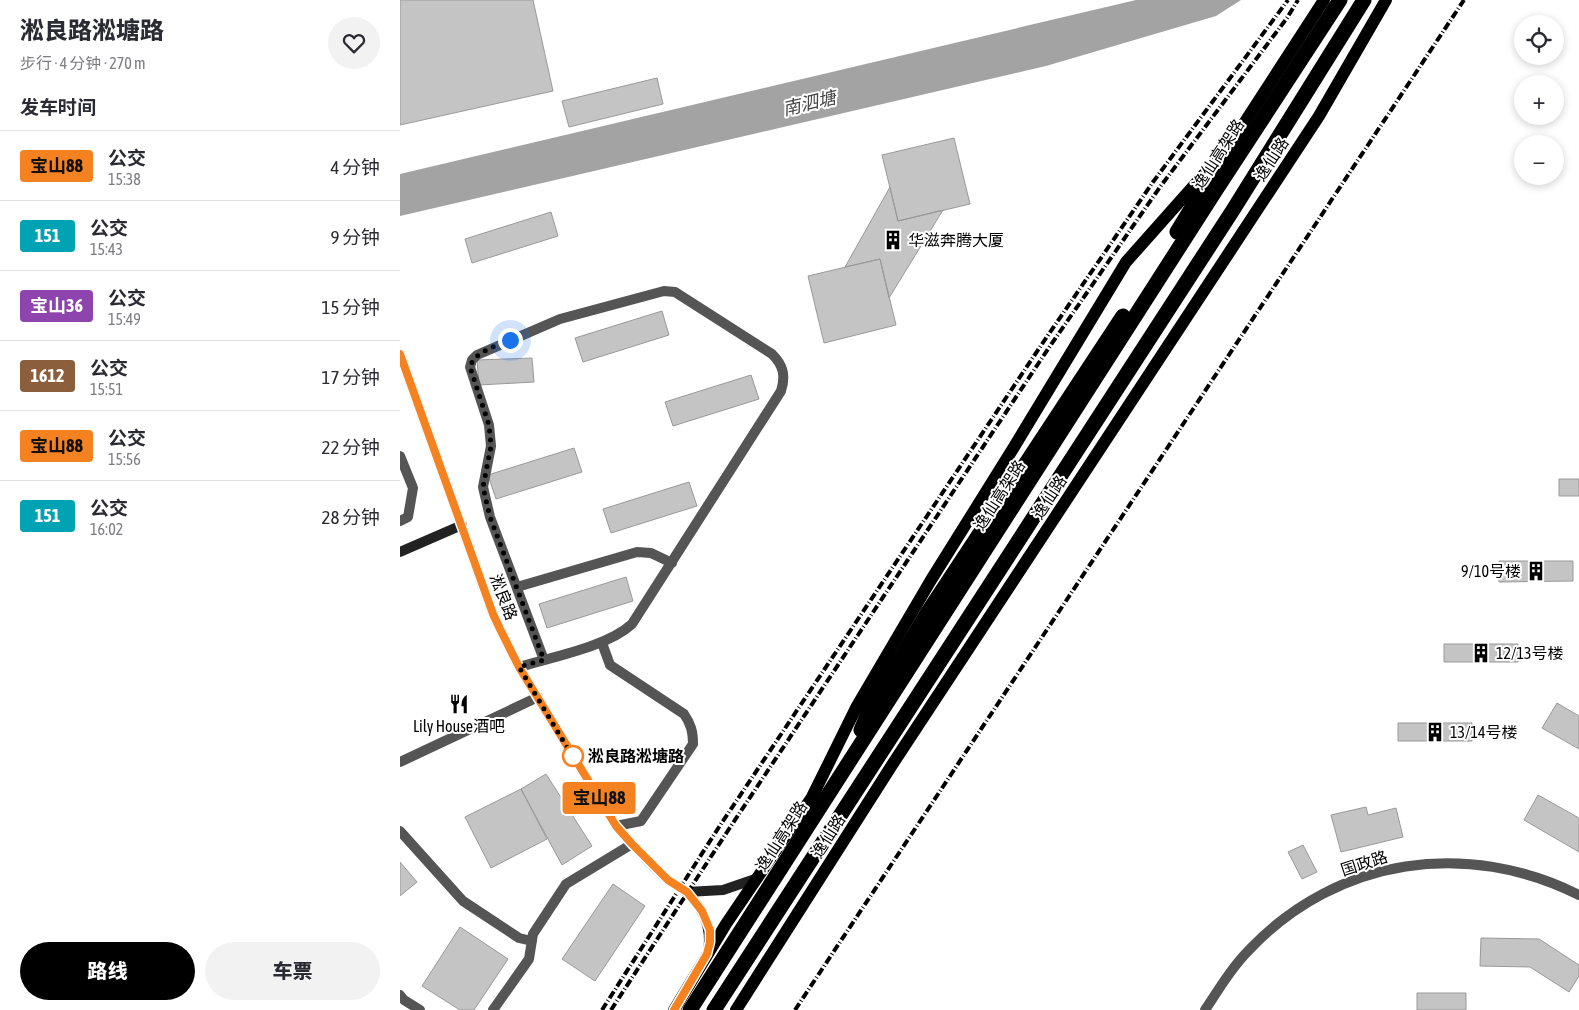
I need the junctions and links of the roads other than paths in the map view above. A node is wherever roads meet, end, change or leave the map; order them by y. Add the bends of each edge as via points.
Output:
1 (1324, 0) edge
2 (1340, 0) edge
3 (1364, 0) edge
4 (1386, 0) edge
5 (1230, 146) junction
6 (400, 354) edge
7 (400, 456) edge
8 (400, 521) edge
9 (462, 525) junction
10 (400, 552) edge
11 (672, 563) junction
12 (517, 587) junction
13 (602, 643) junction
14 (544, 660) junction
15 (519, 667) junction
16 (538, 697) junction
17 (400, 762) edge
18 (846, 766) junction
19 (616, 826) junction
20 (400, 830) edge
21 (632, 844) junction
22 (758, 878) junction
23 (687, 892) junction
24 (1579, 895) edge
25 (532, 941) junction
26 (707, 954) junction
27 (401, 1000) edge
28 (420, 1010) edge
29 (493, 1010) edge
30 (674, 1010) edge
31 (689, 1010) edge
32 (714, 1010) edge
33 (736, 1010) edge
34 (1205, 1010) edge

1 - 5 main road, 逸仙路
2 - 18 highway, 逸仙高架路
3 - 32 highway via 1234,210
4 - 33 main road, 逸仙路 via 1319,116 892,765
5 - 18 highway via 1163,255 926,615 870,708
5 - 22 main road, 逸仙路 via 1126,262 931,580 862,698 812,797
5 - 31 main road, 逸仙路 via 1181,259
6 - 9 street, 淞良路
7 - 8 street via 412,488 408,517
9 - 10 street
9 - 15 street, 淞良路 via 493,614
11 - 12 street via 651,553 637,552
11 - 12 street via 782,390 784,374 781,363 772,354 675,292 664,291 560,319 472,360 470,367 490,432 491,446 483,487 490,517
11 - 13 street via 632,624
12 - 14 street
13 - 14 street
13 - 19 street via 610,665 684,714 693,732 693,744 641,821
14 - 15 street
15 - 16 street, 淞良路
16 - 17 street
16 - 19 street, 淞良路
18 - 31 highway, 逸仙高架路
19 - 21 street, 淞良路
20 - 25 street via 463,901 519,938
21 - 23 street, 淞良路 via 668,880
21 - 25 street via 566,884 533,934
22 - 23 street via 723,890
22 - 26 main road, 逸仙路
23 - 26 street, 淞良路 via 702,911 710,930
24 - 34 street, 国政路 via 1560,885 1498,866 1437,863 1375,873 1317,897 1269,930 1229,974
25 - 29 street via 529,959
26 - 30 main road, 逸仙路
27 - 28 street

